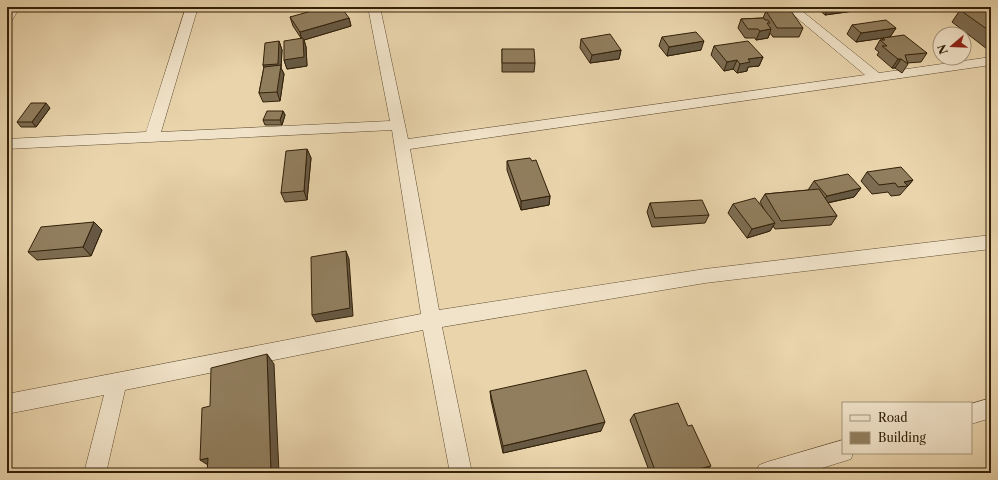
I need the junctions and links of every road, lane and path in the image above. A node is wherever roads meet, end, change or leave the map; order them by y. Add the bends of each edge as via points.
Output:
1 (14, 7) edge
2 (192, 7) edge
3 (374, 7) edge
4 (790, 7) edge
5 (7, 20) edge
6 (991, 61) edge
7 (877, 78) junction
8 (398, 125) junction
9 (152, 137) junction
10 (7, 144) edge
11 (402, 145) junction
12 (991, 242) edge
13 (431, 320) junction
14 (117, 382) junction
15 (7, 404) edge
16 (991, 408) edge
17 (972, 414) edge
18 (842, 451) edge
19 (95, 473) edge
20 (460, 473) edge
21 (767, 473) edge

1 - 5 street
2 - 9 street
3 - 8 street
4 - 7 street
6 - 7 street
7 - 11 street
8 - 9 street
8 - 11 street
9 - 10 street
11 - 13 street
12 - 13 street via 705,276
13 - 14 street
13 - 20 street
14 - 15 street
14 - 19 street
16 - 17 street
18 - 21 street

